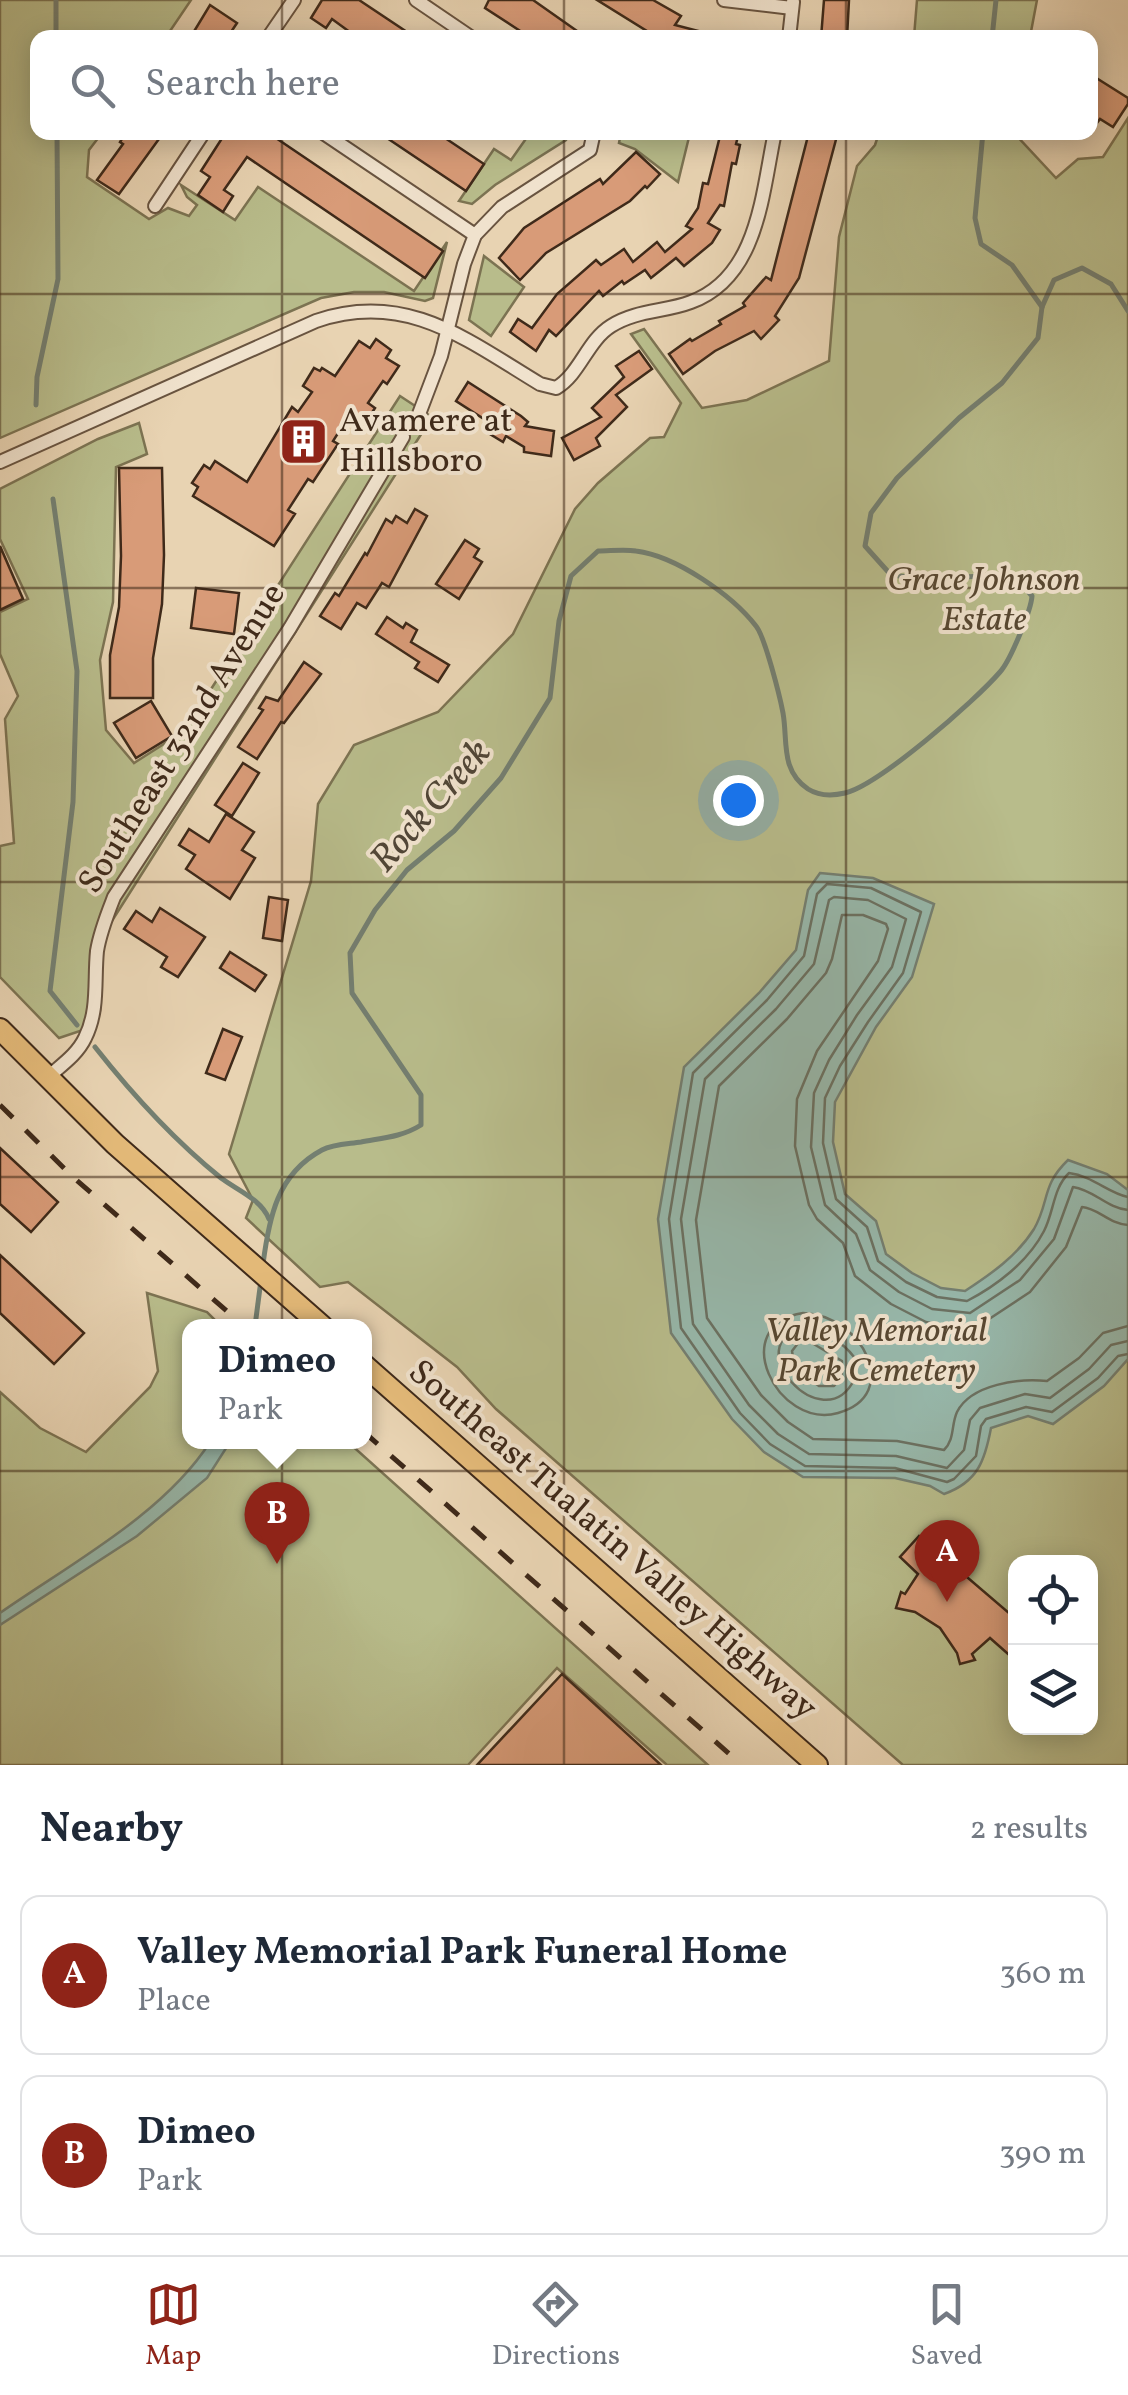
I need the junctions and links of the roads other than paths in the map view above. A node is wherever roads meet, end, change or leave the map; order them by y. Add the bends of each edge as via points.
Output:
1 (294, 0) edge
2 (416, 0) edge
3 (724, 0) edge
4 (792, 4) edge
5 (273, 30) edge
6 (460, 30) edge
7 (790, 30) edge
8 (199, 140) edge
9 (334, 140) edge
10 (593, 140) edge
11 (773, 140) edge
12 (155, 206) dead end
13 (475, 235) junction
14 (449, 329) junction
15 (419, 414) dead end
16 (402, 438) dead end
17 (0, 462) edge
18 (0, 1030) edge
19 (46, 1078) junction
20 (314, 1319) edge
21 (372, 1372) edge
22 (818, 1765) edge

1 - 5 street
2 - 6 street
3 - 4 street
4 - 7 street
8 - 12 street
9 - 13 street
10 - 13 street via 590,150 502,208
11 - 14 street via 750,242 736,269 695,301 612,325 563,384 540,384
13 - 14 street
14 - 15 street
14 - 17 street via 390,311 335,314
16 - 19 street, Southeast 32nd Avenue via 290,628 114,897 97,951 95,1009 84,1040
18 - 19 main road
19 - 20 main road
21 - 22 main road, Southeast Tualatin Valley Highway

